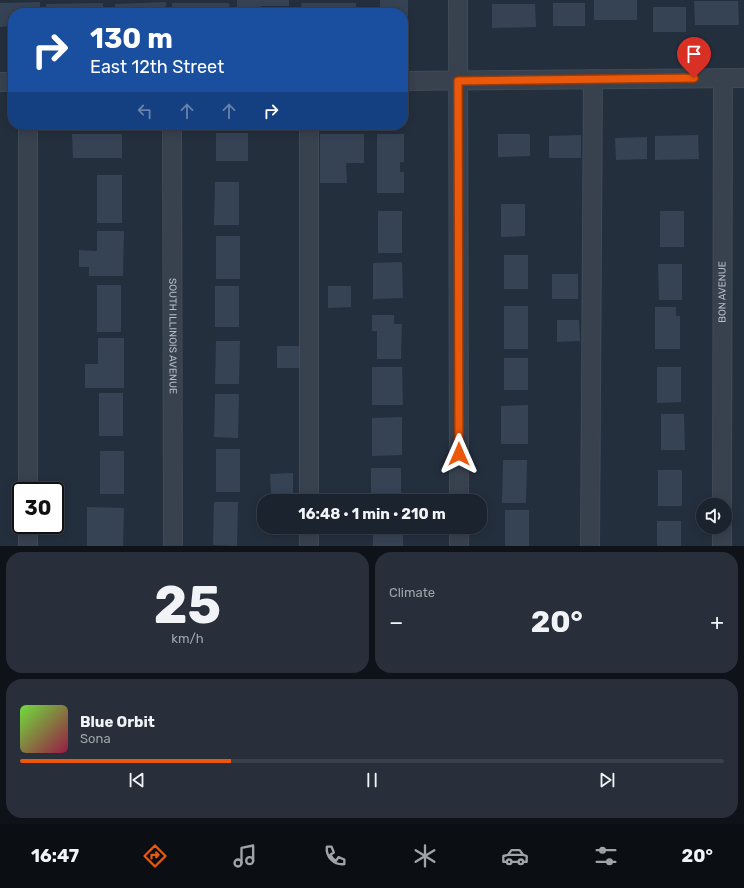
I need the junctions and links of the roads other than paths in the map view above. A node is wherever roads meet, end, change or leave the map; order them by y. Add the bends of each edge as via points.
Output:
1 (458, 0) edge
2 (723, 78) junction
3 (744, 78) edge
4 (593, 79) junction
5 (408, 81) edge
6 (458, 81) junction
7 (28, 130) edge
8 (172, 130) edge
9 (309, 130) edge
10 (28, 482) edge
11 (308, 494) edge
12 (459, 494) edge
13 (722, 498) edge
14 (28, 534) edge
15 (308, 534) edge
16 (459, 534) edge
17 (722, 534) edge
18 (28, 546) edge
19 (173, 546) edge
20 (308, 546) edge
21 (459, 546) edge
22 (590, 546) edge
23 (722, 546) edge

1 - 6 street
2 - 3 street
2 - 4 street
2 - 13 street, BON AVENUE
4 - 6 street
4 - 22 street
5 - 6 street
6 - 12 street
7 - 10 street
8 - 19 street, SOUTH ILLINOIS AVENUE
9 - 11 street
14 - 18 street
15 - 20 street
16 - 21 street
17 - 23 street

